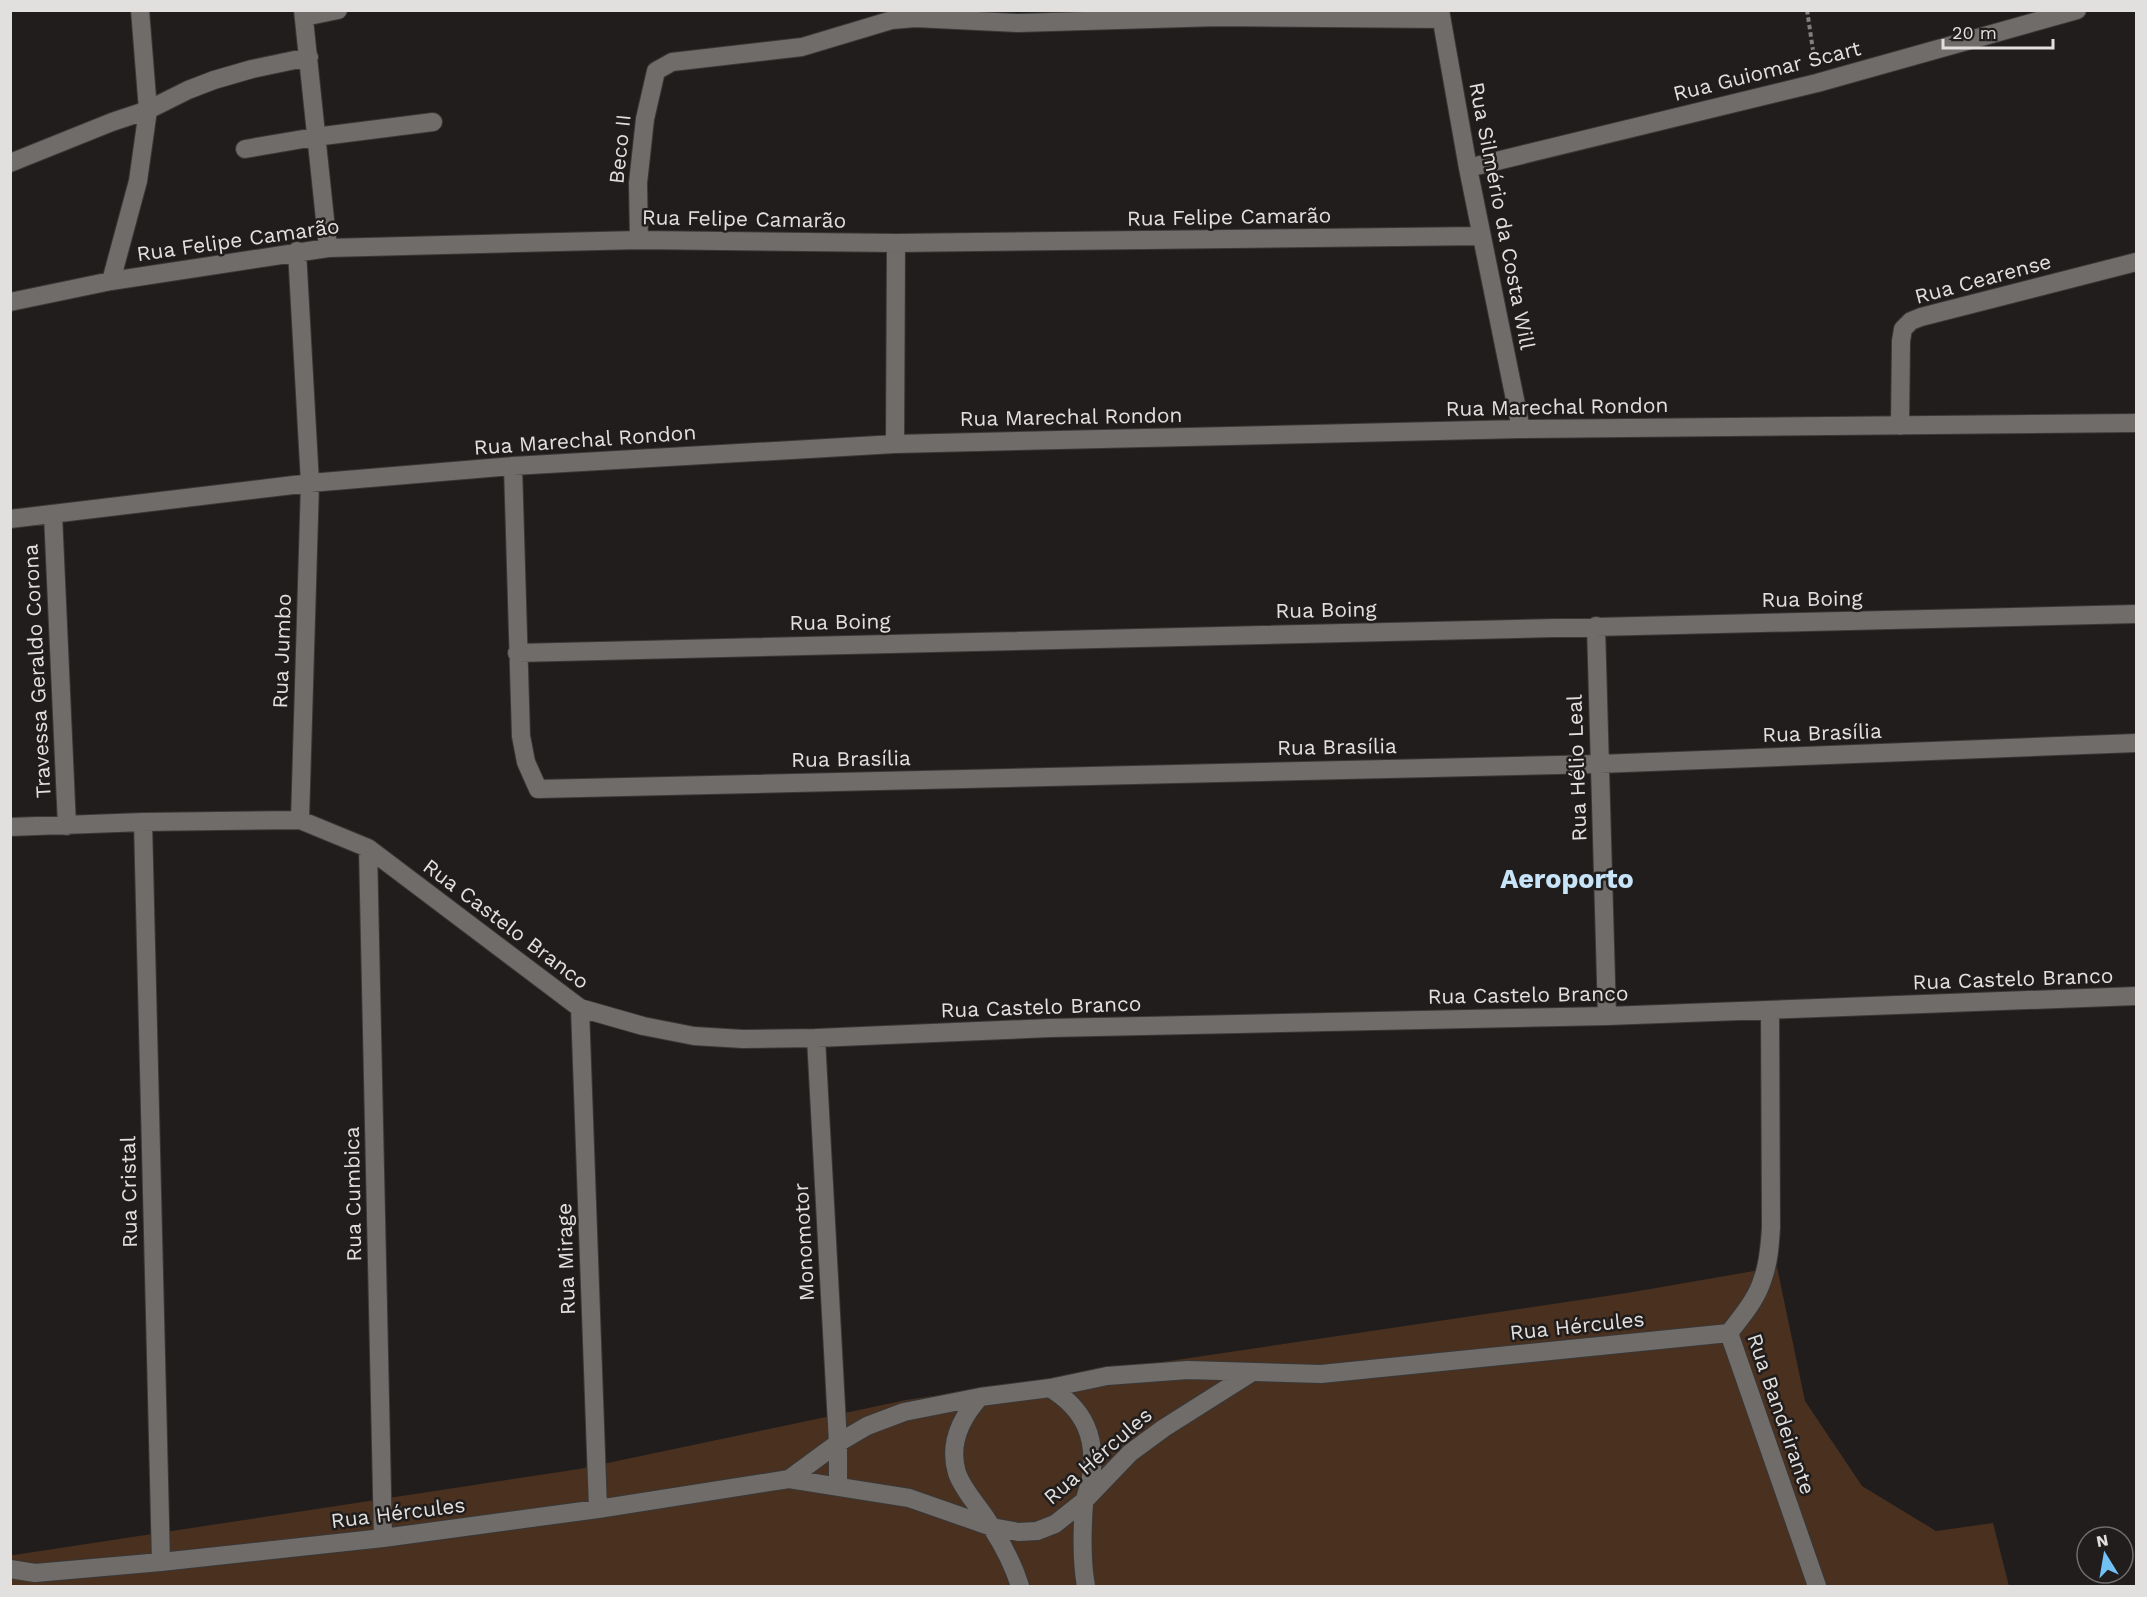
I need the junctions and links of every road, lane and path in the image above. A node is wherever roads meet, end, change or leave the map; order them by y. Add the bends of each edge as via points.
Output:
1 (140, 10) edge
2 (338, 10) edge
3 (1807, 10) edge
4 (2077, 10) edge
5 (303, 14) edge
6 (1440, 14) edge
7 (309, 57) junction
8 (1817, 83) junction
9 (148, 110) junction
10 (433, 122) dead end
11 (315, 137) junction
12 (245, 149) dead end
13 (10, 164) edge
14 (1468, 168) junction
15 (1481, 236) junction
16 (639, 240) junction
17 (896, 243) junction
18 (328, 248) junction
19 (297, 251) junction
20 (2136, 262) edge
21 (111, 281) junction
22 (10, 302) edge
23 (2136, 423) edge
24 (1900, 426) junction
25 (1521, 429) junction
26 (895, 444) junction
27 (513, 466) junction
28 (310, 483) junction
29 (53, 514) junction
30 (10, 519) edge
31 (2136, 614) edge
32 (1596, 626) junction
33 (517, 652) junction
34 (2136, 743) edge
35 (1599, 764) junction
36 (300, 820) junction
37 (142, 822) junction
38 (67, 826) junction
39 (10, 827) edge
40 (368, 848) junction
41 (2136, 996) edge
42 (580, 1008) junction
43 (1770, 1011) junction
44 (1607, 1016) junction
45 (816, 1038) junction
46 (1729, 1333) junction
47 (1251, 1373) junction
48 (1050, 1388) junction
49 (980, 1397) junction
50 (838, 1443) junction
51 (789, 1479) junction
52 (838, 1487) junction
53 (1084, 1500) junction
54 (598, 1509) junction
55 (992, 1527) junction
56 (383, 1538) junction
57 (161, 1562) junction
58 (10, 1569) edge
59 (1020, 1587) edge
60 (1086, 1587) edge
61 (1816, 1587) edge

1 - 9 street
2 - 5 street
3 - 8 path
4 - 8 street, Rua Guiomar Scart
5 - 7 street
6 - 14 street, Rua Silmério da Costa Will
6 - 16 street, Beco II via 1030,22 892,20 802,47 682,59 656,71 653,79 638,183
7 - 9 street via 214,80
7 - 11 street
8 - 14 street, Rua Guiomar Scart
9 - 13 street
9 - 21 street via 138,181
10 - 11 street
11 - 12 street
11 - 18 street
14 - 15 street, Rua Silmério da Costa Will
15 - 17 street, Rua Felipe Camarão
15 - 25 street, Rua Silmério da Costa Will
16 - 17 street, Rua Felipe Camarão
16 - 18 street, Rua Felipe Camarão
17 - 26 street
18 - 19 street, Rua Felipe Camarão
19 - 21 street, Rua Felipe Camarão
19 - 28 street, Rua Jumbo
20 - 24 street, Rua Cearense via 1911,321 1901,341
21 - 22 street, Rua Felipe Camarão
23 - 24 street, Rua Marechal Rondon
24 - 25 street, Rua Marechal Rondon
25 - 26 street, Rua Marechal Rondon
26 - 27 street, Rua Marechal Rondon
27 - 28 street, Rua Marechal Rondon
27 - 33 street
28 - 29 street, Rua Marechal Rondon
28 - 36 street, Rua Jumbo
29 - 30 street, Rua Marechal Rondon
29 - 38 street, Travessa Geraldo Corona
31 - 32 street, Rua Boing
32 - 33 street, Rua Boing
32 - 35 street, Rua Hélio Leal
33 - 35 street, Rua Brasília via 521,736 526,762 538,789
34 - 35 street, Rua Brasília
35 - 44 street, Rua Hélio Leal
36 - 37 street, Rua Castelo Branco
36 - 40 street, Rua Castelo Branco
37 - 38 street, Rua Castelo Branco
37 - 57 street, Rua Cristal
38 - 39 street, Rua Castelo Branco
40 - 42 street, Rua Castelo Branco
40 - 56 street, Rua Cumbica
41 - 43 street, Rua Castelo Branco
42 - 45 street, Rua Castelo Branco via 694,1036
42 - 54 street, Rua Mirage
43 - 44 street, Rua Castelo Branco
43 - 46 street, Rua Bandeirante via 1772,1227 1763,1278 1751,1304
44 - 45 street, Rua Castelo Branco via 1050,1028
45 - 50 street, Monomotor
46 - 47 street, Rua Hércules via 1321,1374
46 - 61 street, Rua Bandeirante
47 - 48 street, Rua Hércules via 1135,1373
47 - 53 street, Rua Hércules via 1164,1428 1130,1454
48 - 49 street, Rua Hércules
48 - 53 street via 1078,1411 1087,1427 1094,1456
49 - 50 street, Rua Hércules via 904,1412 867,1426
49 - 55 street via 966,1412 957,1431 954,1452 957,1473
50 - 51 street, Rua Hércules
50 - 52 street, Monomotor
51 - 52 street, Rua Hércules
51 - 54 street, Rua Hércules
52 - 55 street, Rua Hércules via 909,1498
53 - 55 street, Rua Hércules via 1055,1524 1037,1531 1018,1533
53 - 60 street via 1082,1562
54 - 56 street, Rua Hércules
55 - 59 street
56 - 57 street, Rua Hércules
57 - 58 street, Rua Hércules via 35,1573

